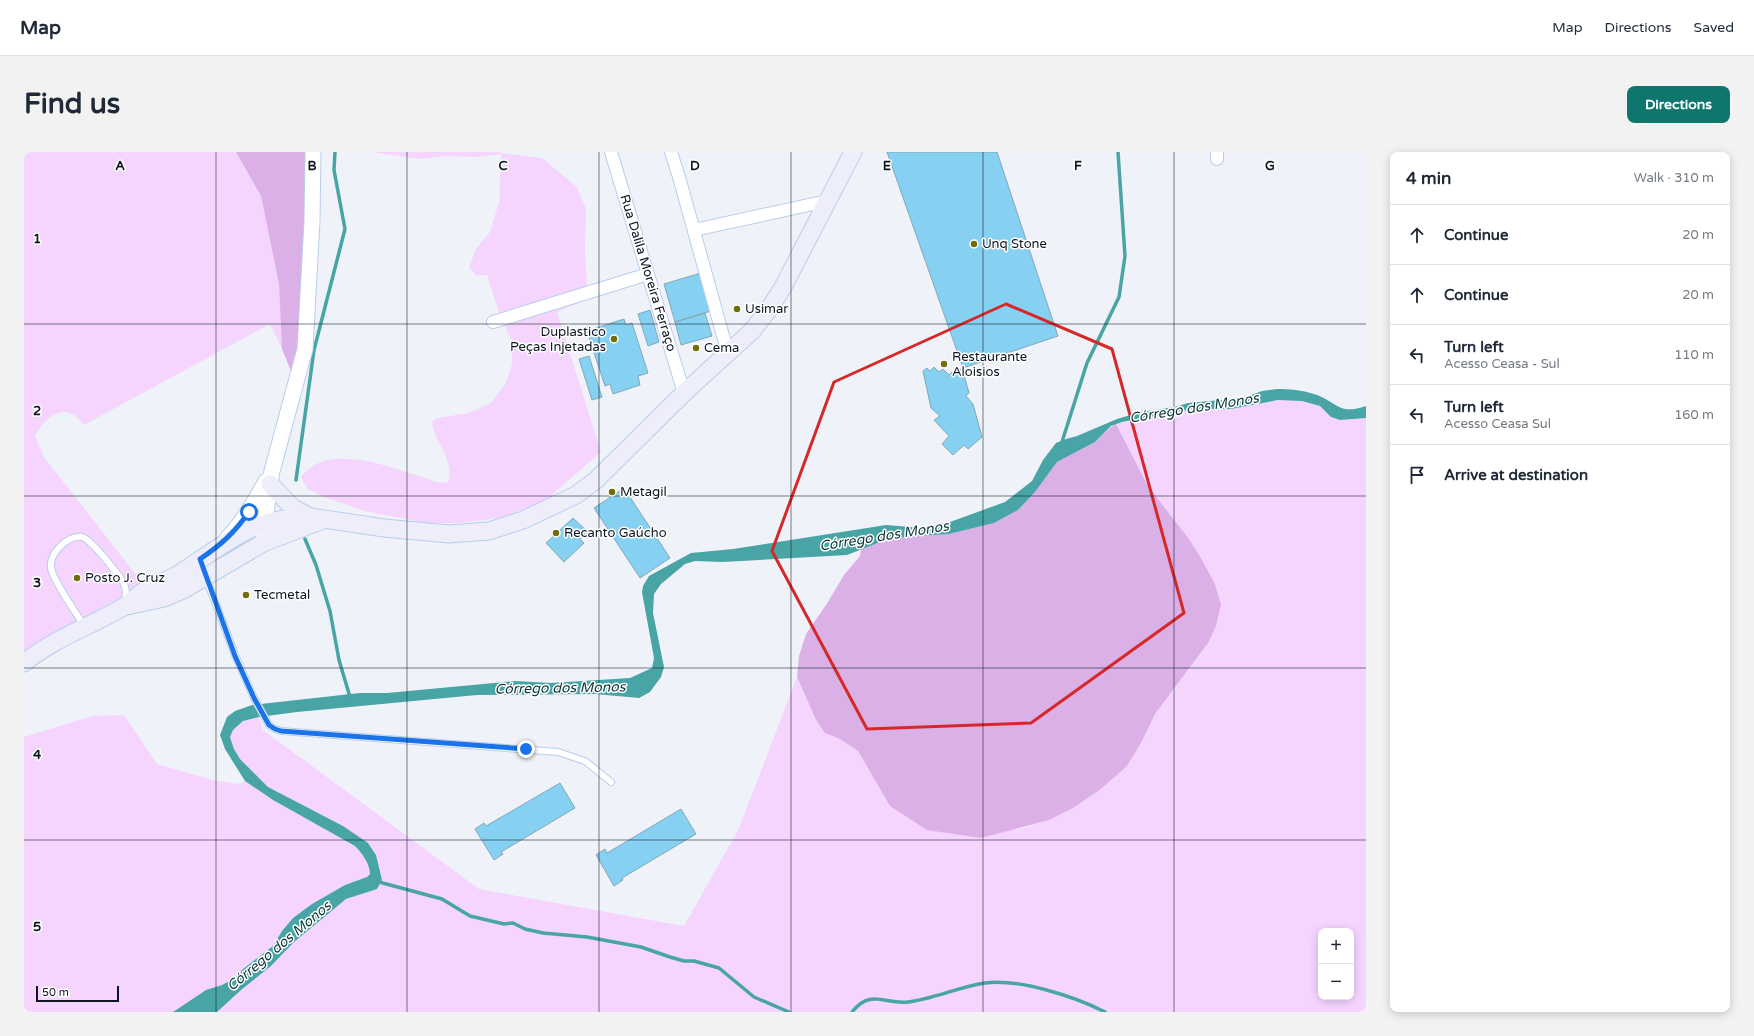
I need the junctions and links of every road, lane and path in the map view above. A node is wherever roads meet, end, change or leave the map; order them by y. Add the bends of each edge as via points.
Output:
1 (313, 152) edge
2 (612, 152) edge
3 (671, 152) edge
4 (853, 152) edge
5 (827, 201) junction
6 (694, 230) junction
7 (648, 274) junction
8 (493, 322) dead end
9 (728, 354) junction
10 (684, 393) junction
11 (271, 478) junction
12 (318, 518) junction
13 (264, 524) junction
14 (263, 543) junction
15 (222, 544) junction
16 (203, 568) junction
17 (125, 606) junction
18 (84, 626) junction
19 (24, 663) edge
20 (611, 782) dead end

1 - 11 street via 312,229 305,349
2 - 7 street, Rua Dalila Moreira Ferraço
3 - 6 street
4 - 5 main road
5 - 6 street
5 - 9 main road via 769,309 752,331
6 - 9 street
7 - 8 street
7 - 10 street, Rua Dalila Moreira Ferraço
9 - 10 main road
10 - 12 main road via 596,480 576,495 523,520 489,531 449,534
11 - 12 main road via 293,508
11 - 13 street
11 - 15 street via 239,526
12 - 13 main road via 298,517
12 - 14 main road
13 - 14 street
13 - 15 main road via 255,526
14 - 16 main road
15 - 16 main road
16 - 17 main road via 176,576 143,592
16 - 20 lane via 235,656 266,720 275,729 558,752 584,761
17 - 18 main road
17 - 18 lane via 126,590 123,582 90,542 82,537 71,540 59,548 52,557 51,569
18 - 19 main road

